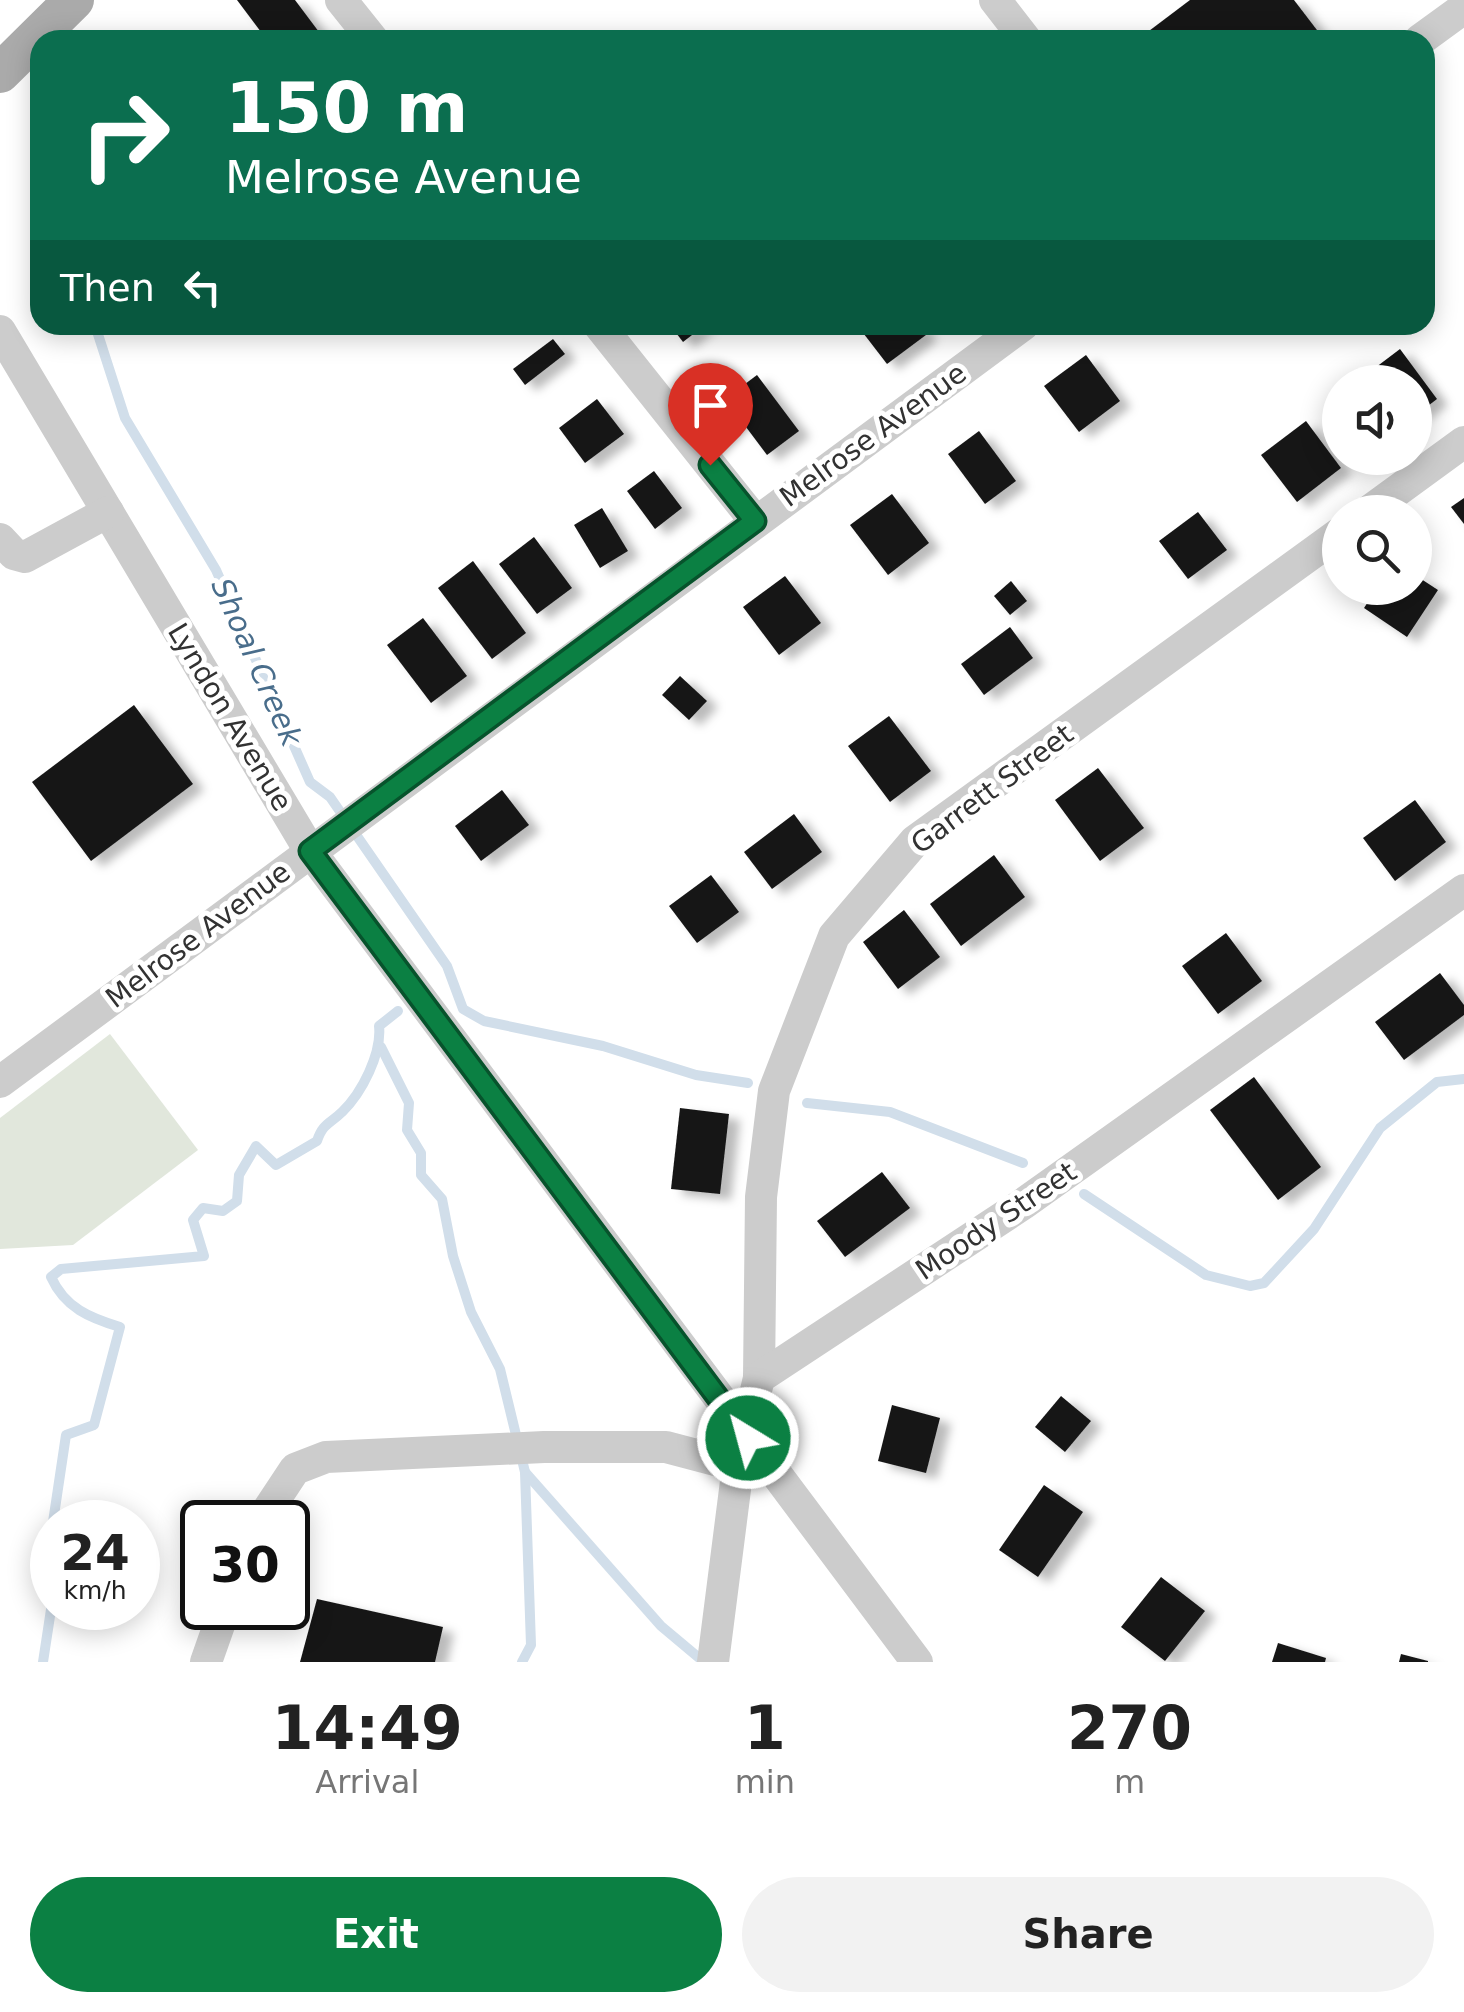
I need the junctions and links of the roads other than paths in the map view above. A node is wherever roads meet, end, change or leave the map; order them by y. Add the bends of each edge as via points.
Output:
1 (74, 0) edge
2 (341, 0) edge
3 (994, 0) edge
4 (1464, 8) edge
5 (43, 30) edge
6 (365, 30) edge
7 (1018, 30) edge
8 (1434, 30) edge
9 (30, 43) edge
10 (0, 72) edge
11 (0, 332) edge
12 (607, 335) edge
13 (1010, 335) edge
14 (1464, 442) edge
15 (1391, 495) edge
16 (108, 512) junction
17 (755, 521) junction
18 (0, 539) edge
19 (1322, 546) edge
20 (320, 844) junction
21 (1464, 890) edge
22 (0, 1082) edge
23 (759, 1378) junction
24 (743, 1452) junction
25 (275, 1500) edge
26 (217, 1630) edge
27 (206, 1662) edge
28 (713, 1662) edge
29 (917, 1662) edge

1 - 5 main road
2 - 6 street
3 - 7 street
4 - 8 street
9 - 10 main road
11 - 16 street, Lyndon Avenue
12 - 17 street
13 - 17 street, Melrose Avenue
14 - 15 street
16 - 18 street via 25,556
16 - 20 street, Lyndon Avenue
17 - 20 street, Melrose Avenue
19 - 23 street, Garrett Street via 915,842 834,936 774,1090 760,1197
20 - 22 street, Melrose Avenue
20 - 24 street, Lyndon Avenue
21 - 23 street, Moody Street via 1024,1204
23 - 24 street
24 - 25 street via 544,1446 326,1457 295,1469
24 - 28 street
24 - 29 street, Lyndon Avenue
26 - 27 street

